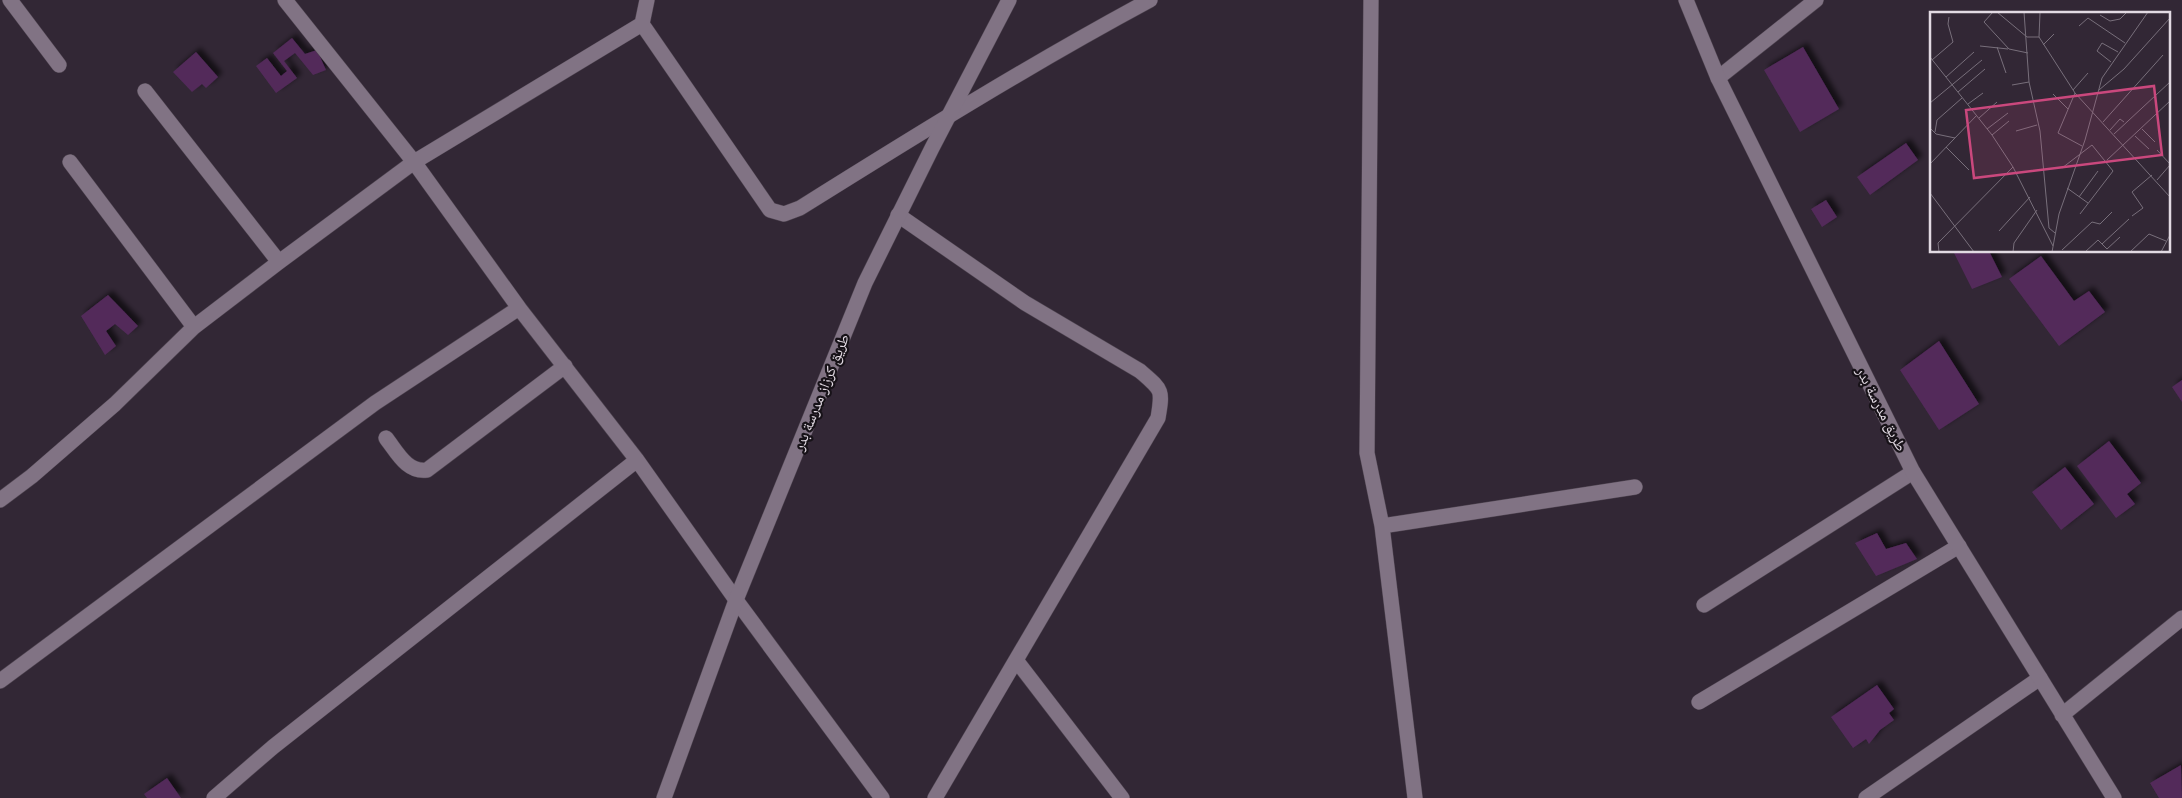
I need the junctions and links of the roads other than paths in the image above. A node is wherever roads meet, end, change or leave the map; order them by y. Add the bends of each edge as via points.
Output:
1 (10, 0) edge
2 (285, 0) edge
3 (647, 0) edge
4 (1009, 0) edge
5 (1150, 0) edge
6 (1371, 0) edge
7 (1686, 0) edge
8 (1816, 0) edge
9 (642, 24) junction
10 (59, 65) dead end
11 (1718, 78) junction
12 (145, 91) dead end
13 (949, 115) junction
14 (70, 162) dead end
15 (414, 162) junction
16 (898, 215) junction
17 (279, 262) junction
18 (519, 308) junction
19 (194, 327) junction
20 (565, 366) junction
21 (386, 438) dead end
22 (637, 460) junction
23 (1913, 472) junction
24 (1635, 487) dead end
25 (0, 500) edge
26 (1382, 526) junction
27 (1959, 546) junction
28 (736, 600) junction
29 (1704, 606) dead end
30 (2182, 618) edge
31 (1016, 660) junction
32 (2040, 678) junction
33 (0, 681) edge
34 (1699, 702) dead end
35 (2062, 714) junction
36 (214, 798) edge
37 (664, 798) edge
38 (882, 798) edge
39 (935, 798) edge
40 (1122, 798) edge
41 (1415, 798) edge
42 (1866, 798) edge
43 (2114, 798) edge

1 - 10 street
2 - 15 street
3 - 9 street
4 - 13 street, طريق كرزاز مدرسة بدر
5 - 13 street
6 - 26 street via 1367,453
7 - 11 street, طريق مدرسة بدر
8 - 11 street
9 - 13 street via 770,210 784,214 800,208
9 - 15 street
11 - 23 street, طريق مدرسة بدر
12 - 17 street
13 - 16 street, طريق كرزاز مدرسة بدر
14 - 19 street
15 - 17 street
15 - 18 street
16 - 28 street, طريق كرزاز مدرسة بدر via 865,283
16 - 31 street via 1025,303 1140,371 1162,396 1158,418
17 - 19 street
18 - 20 street
18 - 33 street via 374,403
19 - 25 street via 115,404
20 - 21 street via 427,470 418,472 407,465
20 - 22 street
22 - 28 street
22 - 36 street via 296,729
23 - 27 street, طريق مدرسة بدر
23 - 29 street
24 - 26 street
26 - 41 street
27 - 32 street, طريق مدرسة بدر
27 - 34 street
28 - 37 street, طريق كرزاز مدرسة بدر
28 - 38 street
30 - 35 street
31 - 39 street
31 - 40 street
32 - 35 street, طريق مدرسة بدر
32 - 42 street
35 - 43 street, طريق مدرسة بدر

